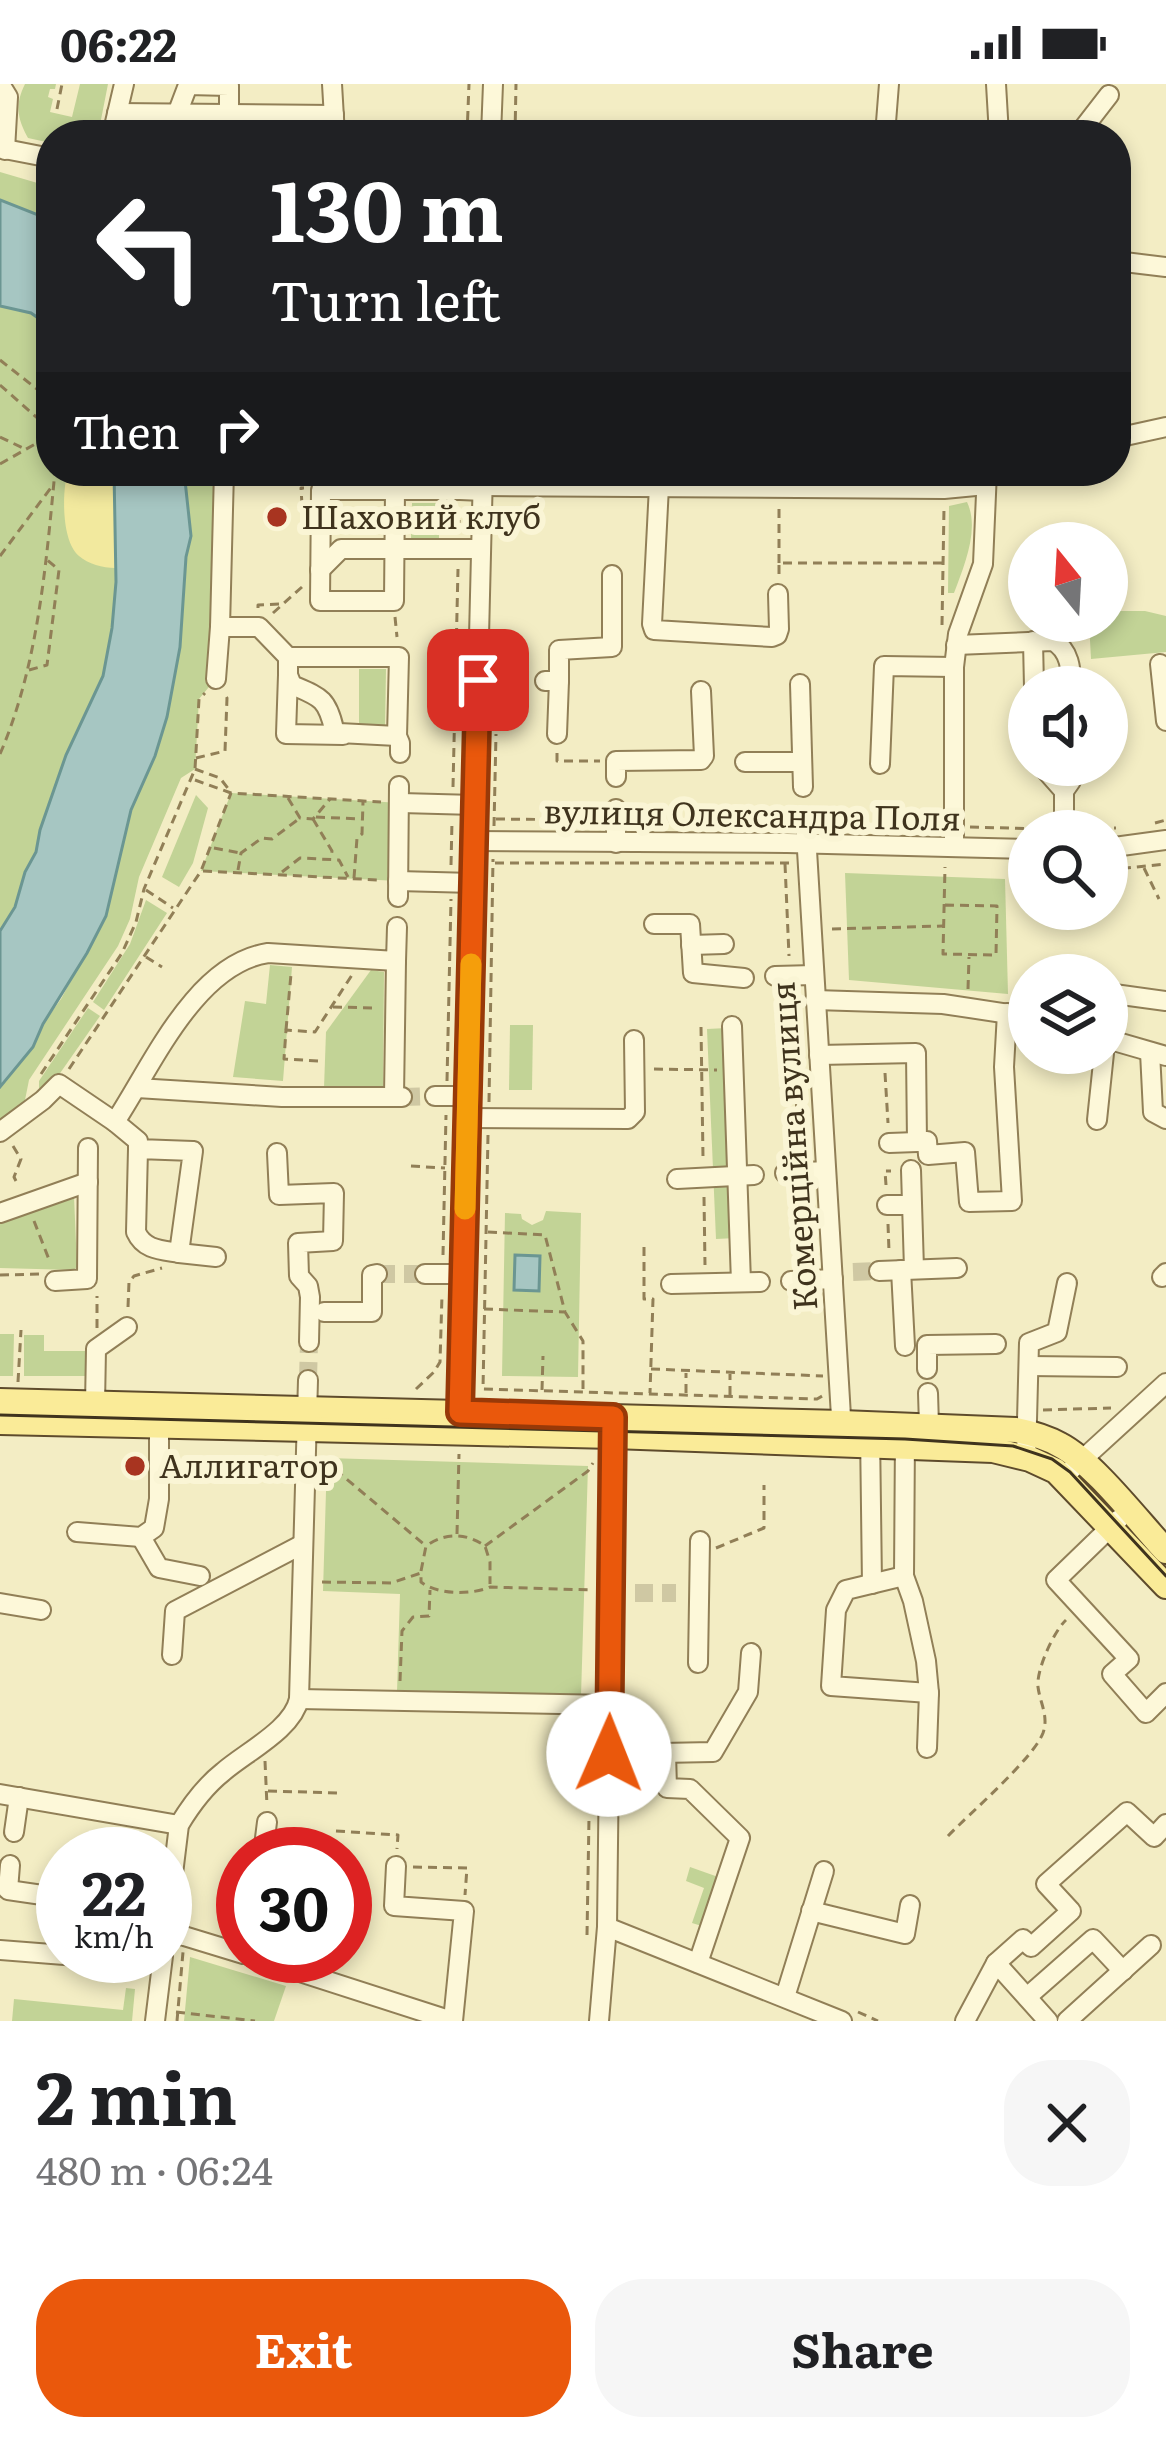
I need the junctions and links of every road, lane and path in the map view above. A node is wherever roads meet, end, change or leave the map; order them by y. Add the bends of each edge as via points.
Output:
1 (62, 84) edge
2 (124, 84) edge
3 (332, 84) edge
4 (469, 84) edge
5 (493, 84) edge
6 (516, 84) edge
7 (889, 84) edge
8 (996, 84) edge
9 (10, 88) edge
10 (1109, 95) dead end
11 (57, 109) dead end
12 (117, 112) junction
13 (177, 114) junction
14 (115, 120) edge
15 (205, 120) edge
16 (229, 120) edge
17 (334, 120) edge
18 (468, 120) edge
19 (492, 120) edge
20 (515, 120) edge
21 (886, 120) edge
22 (998, 120) edge
23 (1090, 120) edge
24 (3, 149) edge
25 (36, 155) edge
26 (1131, 263) edge
27 (1166, 267) edge
28 (0, 360) edge
29 (0, 385) edge
30 (36, 388) edge
31 (36, 414) edge
32 (1166, 427) edge
33 (1131, 435) edge
34 (0, 437) edge
35 (36, 442) edge
36 (25, 449) junction
37 (0, 464) edge
38 (52, 486) edge
39 (54, 486) edge
40 (224, 486) edge
41 (472, 486) edge
42 (483, 486) edge
43 (659, 486) joint
44 (799, 486) edge
45 (928, 486) edge
46 (951, 486) edge
47 (987, 486) edge
48 (779, 488) junction
49 (944, 488) junction
50 (395, 490) junction
51 (460, 490) junction
52 (458, 549) junction
53 (481, 549) junction
54 (393, 550) junction
55 (0, 556) edge
56 (45, 559) junction
57 (779, 563) junction
58 (944, 563) junction
59 (320, 570) junction
60 (613, 575) dead end
61 (778, 594) joint
62 (394, 601) junction
63 (283, 604) dead end
64 (37, 614) junction
65 (55, 617) junction
66 (269, 618) dead end
67 (942, 625) dead end
68 (220, 626) junction
69 (1014, 642) edge
70 (956, 645) junction
71 (399, 657) junction
72 (1160, 664) dead end
73 (288, 666) junction
74 (954, 667) junction
75 (27, 671) junction
76 (216, 679) dead end
77 (478, 680) junction
78 (515, 680) dead end
79 (800, 684) dead end
80 (701, 691) dead end
81 (227, 698) dead end
82 (199, 699) dead end
83 (496, 719) dead end
84 (1166, 721) edge
85 (557, 734) joint
86 (343, 735) junction
87 (2, 743) edge
88 (0, 754) edge
89 (196, 758) junction
90 (745, 762) dead end
91 (802, 763) junction
92 (880, 764) dead end
93 (195, 769) junction
94 (616, 769) joint
95 (191, 779) junction
96 (1060, 786) edge
97 (1068, 786) edge
98 (803, 787) dead end
99 (1064, 791) junction
100 (231, 793) junction
101 (400, 794) junction
102 (287, 796) junction
103 (331, 798) junction
104 (363, 800) junction
105 (453, 804) junction
106 (475, 805) junction
107 (1064, 810) edge
108 (616, 815) junction
109 (300, 818) junction
110 (314, 818) junction
111 (494, 818) junction
112 (362, 819) junction
113 (1166, 820) edge
114 (1151, 824) dead end
115 (955, 826) junction
116 (1128, 827) edge
117 (1131, 827) dead end
118 (1008, 828) edge
119 (805, 837) junction
120 (1166, 840) edge
121 (484, 841) junction
122 (616, 843) junction
123 (1128, 845) edge
124 (210, 847) junction
125 (954, 847) junction
126 (1008, 848) edge
127 (241, 853) junction
128 (331, 860) junction
129 (785, 862) junction
130 (493, 863) junction
131 (1166, 864) edge
132 (946, 866) dead end
133 (1144, 867) junction
134 (1128, 868) edge
135 (201, 871) junction
136 (237, 874) junction
137 (278, 875) junction
138 (352, 878) junction
139 (451, 882) junction
140 (473, 883) junction
141 (144, 889) junction
142 (398, 889) junction
143 (1159, 899) dead end
144 (945, 905) junction
145 (175, 909) junction
146 (654, 924) dead end
147 (397, 926) dead end
148 (944, 926) junction
149 (830, 928) dead end
150 (724, 944) dead end
151 (691, 945) junction
152 (969, 955) junction
153 (144, 956) junction
154 (363, 959) junction
155 (396, 961) junction
156 (162, 968) dead end
157 (814, 975) junction
158 (783, 976) junction
159 (744, 978) dead end
160 (290, 992) dead end
161 (968, 996) dead end
162 (1128, 996) edge
163 (815, 1000) junction
164 (1166, 1001) edge
165 (331, 1007) junction
166 (395, 1009) junction
167 (1007, 1013) joint
168 (732, 1026) dead end
169 (701, 1027) dead end
170 (286, 1030) junction
171 (634, 1040) dead end
172 (1128, 1045) edge
173 (884, 1053) junction
174 (1158, 1054) edge
175 (819, 1055) junction
176 (658, 1056) dead end
177 (318, 1061) dead end
178 (69, 1069) dead end
179 (700, 1070) junction
180 (734, 1070) junction
181 (1102, 1074) edge
182 (137, 1088) junction
183 (441, 1096) junction
184 (468, 1096) junction
185 (30, 1110) junction
186 (467, 1118) junction
187 (488, 1118) junction
188 (1166, 1119) edge
189 (1097, 1120) dead end
190 (115, 1122) junction
191 (1, 1131) edge
192 (889, 1142) joint
193 (917, 1142) junction
194 (88, 1148) dead end
195 (138, 1149) junction
196 (277, 1153) dead end
197 (411, 1166) dead end
198 (445, 1168) junction
199 (911, 1170) dead end
200 (826, 1171) junction
201 (793, 1172) junction
202 (746, 1175) junction
203 (704, 1177) junction
204 (677, 1179) dead end
205 (88, 1182) junction
206 (27, 1203) junction
207 (887, 1205) dead end
208 (912, 1205) junction
209 (0, 1213) edge
210 (486, 1232) junction
211 (644, 1247) dead end
212 (179, 1253) junction
213 (216, 1257) dead end
214 (957, 1268) dead end
215 (908, 1269) junction
216 (879, 1271) tunnel mouth
217 (377, 1274) dead end
218 (434, 1274) junction
219 (464, 1274) junction
220 (839, 1274) junction
221 (0, 1275) edge
222 (55, 1278) junction
223 (87, 1280) junction
224 (798, 1280) joint
225 (1066, 1283) dead end
226 (671, 1284) dead end
227 (705, 1284) junction
228 (484, 1309) junction
229 (324, 1312) dead end
230 (566, 1312) junction
231 (127, 1327) joint
232 (21, 1330) dead end
233 (309, 1342) tunnel mouth
234 (996, 1344) dead end
235 (905, 1346) dead end
236 (96, 1349) junction
237 (543, 1356) dead end
238 (1029, 1366) junction
239 (1117, 1367) dead end
240 (651, 1370) junction
241 (927, 1370) dead end
242 (686, 1371) junction
243 (730, 1372) junction
244 (824, 1376) dead end
245 (308, 1380) tunnel mouth
246 (1165, 1386) edge
247 (542, 1391) junction
248 (583, 1392) junction
249 (928, 1393) dead end
250 (407, 1394) dead end
251 (650, 1394) junction
252 (825, 1394) dead end
253 (686, 1395) junction
254 (730, 1396) junction
255 (9, 1401) edge
256 (95, 1404) junction
257 (0, 1422) edge
258 (159, 1426) junction
259 (306, 1430) junction
260 (913, 1432) junction
261 (460, 1433) junction
262 (843, 1433) junction
263 (870, 1434) junction
264 (613, 1437) junction
265 (1026, 1445) junction
266 (1073, 1469) junction
267 (764, 1485) dead end
268 (1119, 1519) junction
269 (76, 1532) dead end
270 (457, 1536) junction
271 (141, 1537) junction
272 (303, 1544) junction
273 (426, 1546) junction
274 (485, 1546) junction
275 (700, 1548) joint
276 (1166, 1552) edge
277 (422, 1573) junction
278 (200, 1576) dead end
279 (904, 1576) junction
280 (311, 1582) dead end
281 (872, 1584) junction
282 (1166, 1586) edge
283 (490, 1587) junction
284 (430, 1589) junction
285 (611, 1592) junction
286 (676, 1593) tunnel mouth
287 (699, 1593) junction
288 (0, 1603) edge
289 (1082, 1607) junction
290 (41, 1610) dead end
291 (751, 1653) dead end
292 (172, 1655) dead end
293 (698, 1663) dead end
294 (1166, 1693) edge
295 (929, 1694) junction
296 (299, 1699) junction
297 (400, 1701) junction
298 (610, 1705) junction
299 (262, 1742) junction
300 (927, 1748) dead end
301 (666, 1753) junction
302 (609, 1754) junction
303 (267, 1791) junction
304 (12, 1792) edge
305 (341, 1793) dead end
306 (589, 1815) dead end
307 (267, 1822) joint
308 (1166, 1824) edge
309 (179, 1825) joint
310 (266, 1827) edge
311 (14, 1832) dead end
312 (372, 1833) edge
313 (947, 1836) dead end
314 (396, 1866) junction
315 (824, 1871) dead end
316 (6, 1873) edge
317 (36, 1894) edge
318 (910, 1905) dead end
319 (464, 1911) junction
320 (812, 1911) junction
321 (607, 1937) junction
322 (1151, 1945) dead end
323 (0, 1950) edge
324 (36, 1953) edge
325 (698, 1963) junction
326 (996, 1964) junction
327 (1123, 1970) junction
328 (160, 1983) edge
329 (334, 1983) edge
330 (785, 1997) junction
331 (1027, 1997) junction
332 (156, 2015) edge
333 (255, 2021) edge
334 (453, 2021) edge
335 (599, 2021) edge
336 (842, 2021) edge
337 (965, 2021) edge
338 (1048, 2021) edge
339 (1067, 2021) edge

1 - 11 path
2 - 12 street
3 - 17 street
4 - 18 path
5 - 19 street
6 - 20 path
7 - 21 street
8 - 22 street
9 - 24 street
10 - 23 street
12 - 13 street
12 - 14 street
13 - 15 street
13 - 16 street via 188,85 229,86
24 - 25 street
26 - 27 street
28 - 30 path
29 - 31 path
32 - 33 street
34 - 36 path
35 - 36 path
36 - 37 path
38 - 55 path
39 - 56 path
40 - 68 street
41 - 51 street
42 - 53 street
43 - 48 street
43 - 61 street via 654,630 772,637
44 - 48 street
45 - 49 street
46 - 49 street
47 - 70 street via 983,564
48 - 57 path
49 - 58 path
50 - 51 street
50 - 54 street
50 - 59 street via 321,490
51 - 52 path
52 - 53 street
52 - 54 street
52 - 105 path
53 - 77 street
54 - 59 street via 341,549
54 - 62 street
56 - 64 path
56 - 65 path via 59,570
57 - 58 path
57 - 61 path
58 - 67 path
59 - 62 street via 320,601
60 - 85 street via 612,647 559,650 552,681
62 - 71 path
63 - 66 path
64 - 65 path
64 - 75 path
65 - 75 path via 47,665
68 - 73 street via 259,627
68 - 76 street
69 - 70 street
70 - 74 street
71 - 73 street
71 - 86 street via 398,744
72 - 84 street
73 - 86 street via 292,685 320,697
73 - 86 street via 286,734
74 - 92 street via 884,666
74 - 115 street
75 - 87 path
77 - 78 street
77 - 106 street
79 - 91 street
80 - 94 street via 701,760
81 - 89 path via 225,751
82 - 89 path
83 - 111 path
85 - 94 path via 557,760
87 - 88 path
89 - 93 path
90 - 91 street
91 - 98 street
93 - 95 path
93 - 100 path via 220,778
95 - 100 path
95 - 141 path
96 - 99 street
97 - 99 street
99 - 107 street
100 - 102 path
100 - 124 path
101 - 104 path
101 - 105 street
101 - 142 street
102 - 103 path
102 - 109 path
103 - 104 path
103 - 110 path
104 - 112 path
105 - 106 street
105 - 139 path
106 - 121 street
108 - 111 path
108 - 119 path
108 - 122 street
109 - 110 path
109 - 127 path
110 - 112 path
110 - 128 path
111 - 121 path
112 - 138 path
113 - 114 path
115 - 118 path
115 - 119 path
115 - 125 street
116 - 117 path
119 - 122 street, вулиця Олександра Поля
119 - 125 street, вулиця Олександра Поля
119 - 129 path
119 - 157 street, Комерційна вулиця
120 - 123 street
121 - 122 street, вулиця Олександра Поля
121 - 130 path
121 - 140 street
124 - 127 path
124 - 135 path
125 - 126 street, вулиця Олександра Поля
127 - 136 path
128 - 137 path via 300,858
128 - 138 path
129 - 130 path
129 - 158 path
130 - 187 path
131 - 133 path
132 - 144 path
133 - 134 path
133 - 143 path
135 - 136 path
135 - 145 path
136 - 137 path
137 - 138 path
138 - 142 path
139 - 140 street
139 - 142 street
139 - 183 path
140 - 184 street
141 - 145 path
141 - 185 path via 122,952 37,1080
144 - 148 path
144 - 152 path via 997,906 996,956
145 - 153 path
146 - 151 street via 690,925
147 - 155 street
148 - 149 path
148 - 152 path via 943,954
150 - 151 street
151 - 159 street via 693,973
152 - 161 path
153 - 156 path
153 - 178 path
154 - 155 street
154 - 165 path
154 - 182 street via 268,953 232,965 181,1016
155 - 166 street
157 - 158 street
157 - 163 street, Комерційна вулиця
158 - 201 path
160 - 170 path
162 - 164 street
163 - 167 street
163 - 175 street, Комерційна вулиця
165 - 166 path
165 - 170 path via 315,1032
166 - 182 street via 398,1097
167 - 193 street via 1012,1201 968,1202 965,1153 928,1155 927,1142
168 - 180 street
169 - 179 path
170 - 177 path via 284,1059
171 - 187 street via 633,1117
172 - 174 street
173 - 175 street
173 - 192 path
173 - 193 street via 916,1053
174 - 188 street via 1153,1112
175 - 200 street, Комерційна вулиця
176 - 179 path via 657,1069
179 - 180 path
179 - 203 path
180 - 202 street
181 - 189 street
182 - 190 street
183 - 184 street
183 - 198 path
184 - 186 street
185 - 190 street via 58,1084
185 - 191 street
186 - 187 street
186 - 219 street
187 - 210 path
190 - 195 street
191 - 206 path via 22,1159 14,1177
192 - 193 street
194 - 205 street
195 - 212 street via 139,1238
195 - 212 street via 193,1151
196 - 233 street via 279,1195 334,1193 333,1241 298,1243
197 - 198 path
198 - 218 path
199 - 208 street
200 - 201 street
200 - 220 street, Комерційна вулиця
201 - 224 path
202 - 203 street
202 - 227 street via 750,1282
203 - 204 street
203 - 227 path
205 - 206 street
205 - 223 street
206 - 209 street
206 - 222 path
207 - 208 street
208 - 215 street
210 - 228 path
210 - 230 path via 544,1235
211 - 240 path
212 - 213 street
212 - 231 path via 129,1282
214 - 215 street
215 - 216 street
215 - 235 street
217 - 229 street via 372,1312
218 - 219 street
218 - 250 path via 440,1362
219 - 261 street
220 - 224 street
220 - 262 street, Комерційна вулиця
221 - 222 path
222 - 223 street
223 - 236 path via 97,1291
225 - 238 street via 1057,1332 1029,1343
226 - 227 street
228 - 230 path
228 - 247 path via 483,1389
230 - 248 path via 583,1341
231 - 236 street
232 - 255 path
234 - 241 street via 926,1346
236 - 256 street
237 - 247 path
238 - 239 street
238 - 265 street
240 - 242 path
240 - 251 path
242 - 243 path
242 - 253 path
243 - 244 path
243 - 254 path
245 - 259 street
246 - 266 street
247 - 248 path
248 - 251 path
249 - 260 street
251 - 253 path
252 - 254 path
253 - 254 path
255 - 256 main road
256 - 259 main road
257 - 258 main road
258 - 259 main road
258 - 271 street via 156,1520
259 - 261 main road
259 - 272 street
259 - 273 path via 327,1463
260 - 263 main road
260 - 265 main road via 975,1426
260 - 279 street
261 - 264 main road
261 - 270 path
262 - 263 main road
262 - 264 main road
263 - 281 street
264 - 274 path via 588,1472
264 - 285 street
265 - 266 main road via 1063,1446
266 - 268 main road
267 - 275 path via 764,1528
268 - 276 main road
268 - 282 main road
268 - 289 street via 1056,1580
269 - 271 street
270 - 273 path
270 - 274 path
271 - 278 street via 159,1568
272 - 292 street via 175,1611
272 - 296 street
273 - 277 path
274 - 283 path
275 - 287 street
277 - 280 path via 391,1583
277 - 284 path
279 - 281 street
279 - 295 street
281 - 295 street via 845,1590 836,1610 831,1686
283 - 284 path
283 - 285 path
284 - 297 path via 429,1616 413,1616 402,1631
285 - 298 street
286 - 287 street
287 - 293 street
288 - 290 street
289 - 294 street via 1129,1659 1112,1674 1146,1713
289 - 313 path via 1057,1628 1039,1674 1046,1720 1036,1746
291 - 301 street via 748,1692 713,1752
295 - 300 street
296 - 297 street
296 - 299 street via 293,1717
297 - 298 street
298 - 302 street
299 - 303 path
299 - 309 street via 219,1774
301 - 302 street
301 - 325 street via 667,1788 690,1790 740,1838
302 - 321 street
303 - 305 path
303 - 307 path
304 - 309 street
304 - 311 street
306 - 321 path via 587,1946
307 - 310 street
308 - 326 street via 1154,1837 1127,1812 1046,1884 1071,1911 1031,1947 1023,1939
312 - 314 path via 398,1835
314 - 319 street via 394,1906
314 - 319 path via 467,1868
315 - 320 street
316 - 317 street via 8,1890
318 - 320 street via 904,1934
319 - 334 street
320 - 330 street
321 - 325 street
321 - 335 street
322 - 327 street
323 - 324 street
325 - 330 street
326 - 331 street
326 - 337 street
327 - 331 street via 1093,1939
327 - 339 street
328 - 332 street
329 - 334 street
330 - 336 street
331 - 338 street
332 - 333 path

